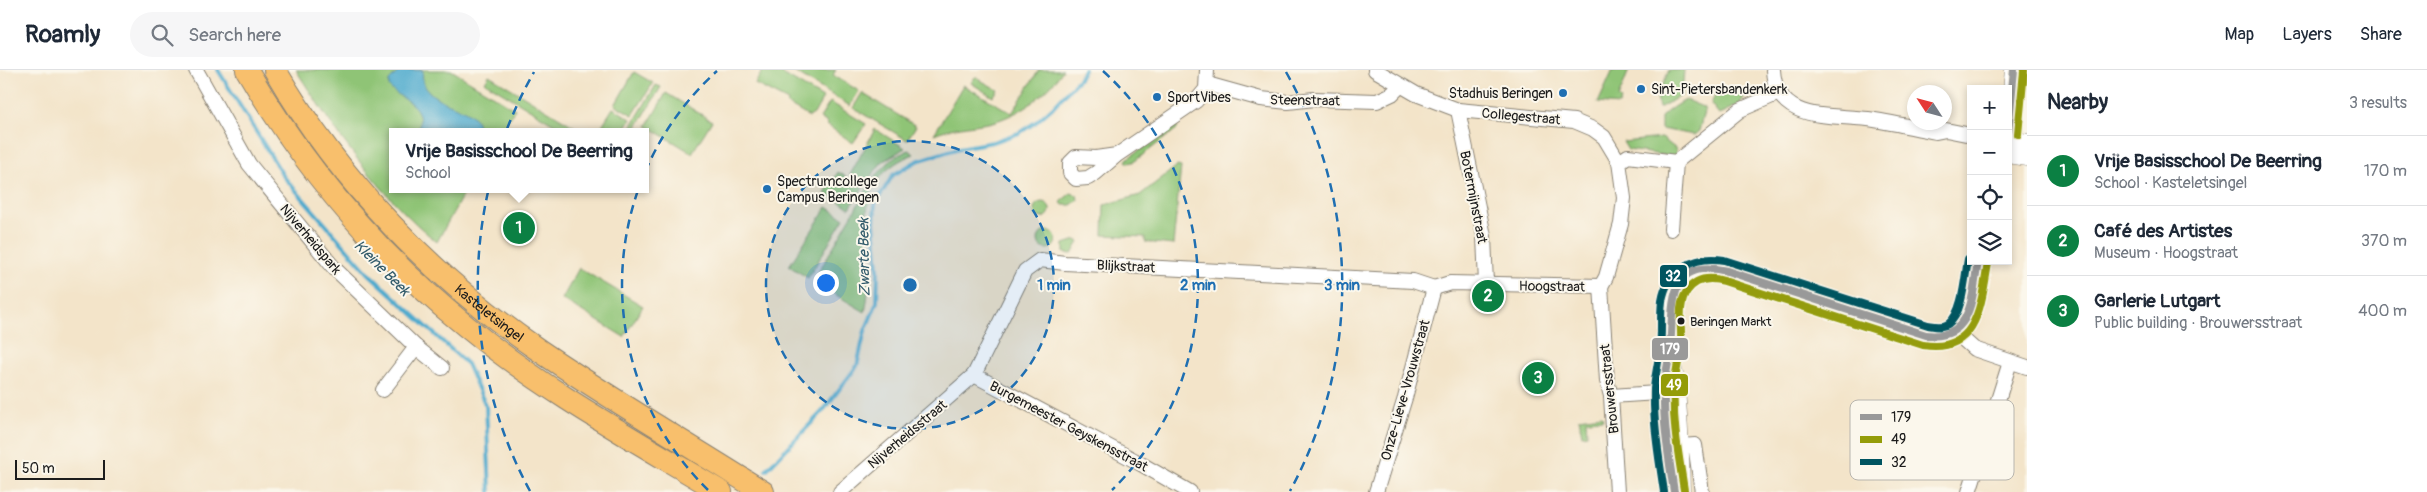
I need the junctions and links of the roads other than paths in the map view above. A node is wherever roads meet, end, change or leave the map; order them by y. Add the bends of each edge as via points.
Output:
1 (196, 70) edge
2 (248, 70) edge
3 (275, 70) edge
4 (1207, 70) edge
5 (1375, 70) edge
6 (1773, 70) edge
7 (2014, 70) edge
8 (1207, 84) junction
9 (1400, 86) junction
10 (1779, 93) junction
11 (1458, 110) junction
12 (1585, 124) joint
13 (2008, 130) edge
14 (1936, 132) junction
15 (1967, 134) edge
16 (2012, 141) edge
17 (1967, 143) edge
18 (2027, 143) edge
19 (1117, 155) dead end
20 (2012, 155) edge
21 (2027, 157) edge
22 (1619, 162) junction
23 (1676, 162) junction
24 (1671, 229) dead end
25 (1977, 265) edge
26 (1486, 284) junction
27 (1601, 286) junction
28 (1434, 288) junction
29 (1956, 332) junction
30 (416, 347) junction
31 (2010, 362) junction
32 (2027, 367) edge
33 (442, 368) dead end
34 (974, 375) junction
35 (384, 390) dead end
36 (1670, 392) junction
37 (1611, 396) junction
38 (1998, 400) edge
39 (1675, 447) junction
40 (1973, 480) edge
41 (721, 492) edge
42 (763, 492) edge
43 (840, 492) edge
44 (1190, 492) edge
45 (1376, 492) edge
46 (1618, 492) edge
47 (1674, 492) edge
48 (1682, 492) edge
49 (1702, 492) edge
50 (1969, 492) edge

1 - 30 street, Nijverheidspark via 249,164 334,268
2 - 41 main road, Kasteletsingel via 272,112 319,178 417,285 468,328 526,370
3 - 42 main road, Kasteletsingel via 337,164 384,218 440,272 539,351
4 - 8 street
5 - 9 street, Collegestraat
6 - 10 street
7 - 13 street
8 - 9 street, Steenstraat via 1261,99 1288,102 1314,99 1377,101
8 - 19 street via 1196,101
9 - 11 street, Collegestraat
10 - 14 street via 1788,104 1801,111 1839,118 1867,118
10 - 23 street via 1740,110
11 - 12 street, Collegestraat
11 - 26 street, Botermijnstraat via 1484,236
12 - 22 street, Hoogstraat via 1604,137
14 - 15 street via 1946,130
14 - 17 street via 1944,138
16 - 18 street
20 - 21 street
22 - 23 street via 1628,156
22 - 27 street, Hoogstraat via 1624,187 1622,219
23 - 24 street
25 - 29 street via 1965,319
26 - 27 street, Hoogstraat
26 - 28 street, Hoogstraat via 1450,283
27 - 37 street, Brouwersstraat via 1607,381
28 - 34 street, Blijkstraat via 1413,281 1040,260 1025,271
28 - 45 street, Onze-Lieve-Vrouwstraat
29 - 31 street via 1974,349
29 - 36 street via 1934,337 1714,268 1699,269 1676,288 1672,301
30 - 33 street, Nijverheidspark
30 - 35 street
31 - 32 street
31 - 38 street
34 - 43 street, Nijverheidsstraat
34 - 44 street, Burgemeester Geyskensstraat
36 - 37 street
36 - 39 street
37 - 46 street, Brouwersstraat
39 - 47 street
39 - 48 street
39 - 49 street via 1695,445
40 - 50 street

